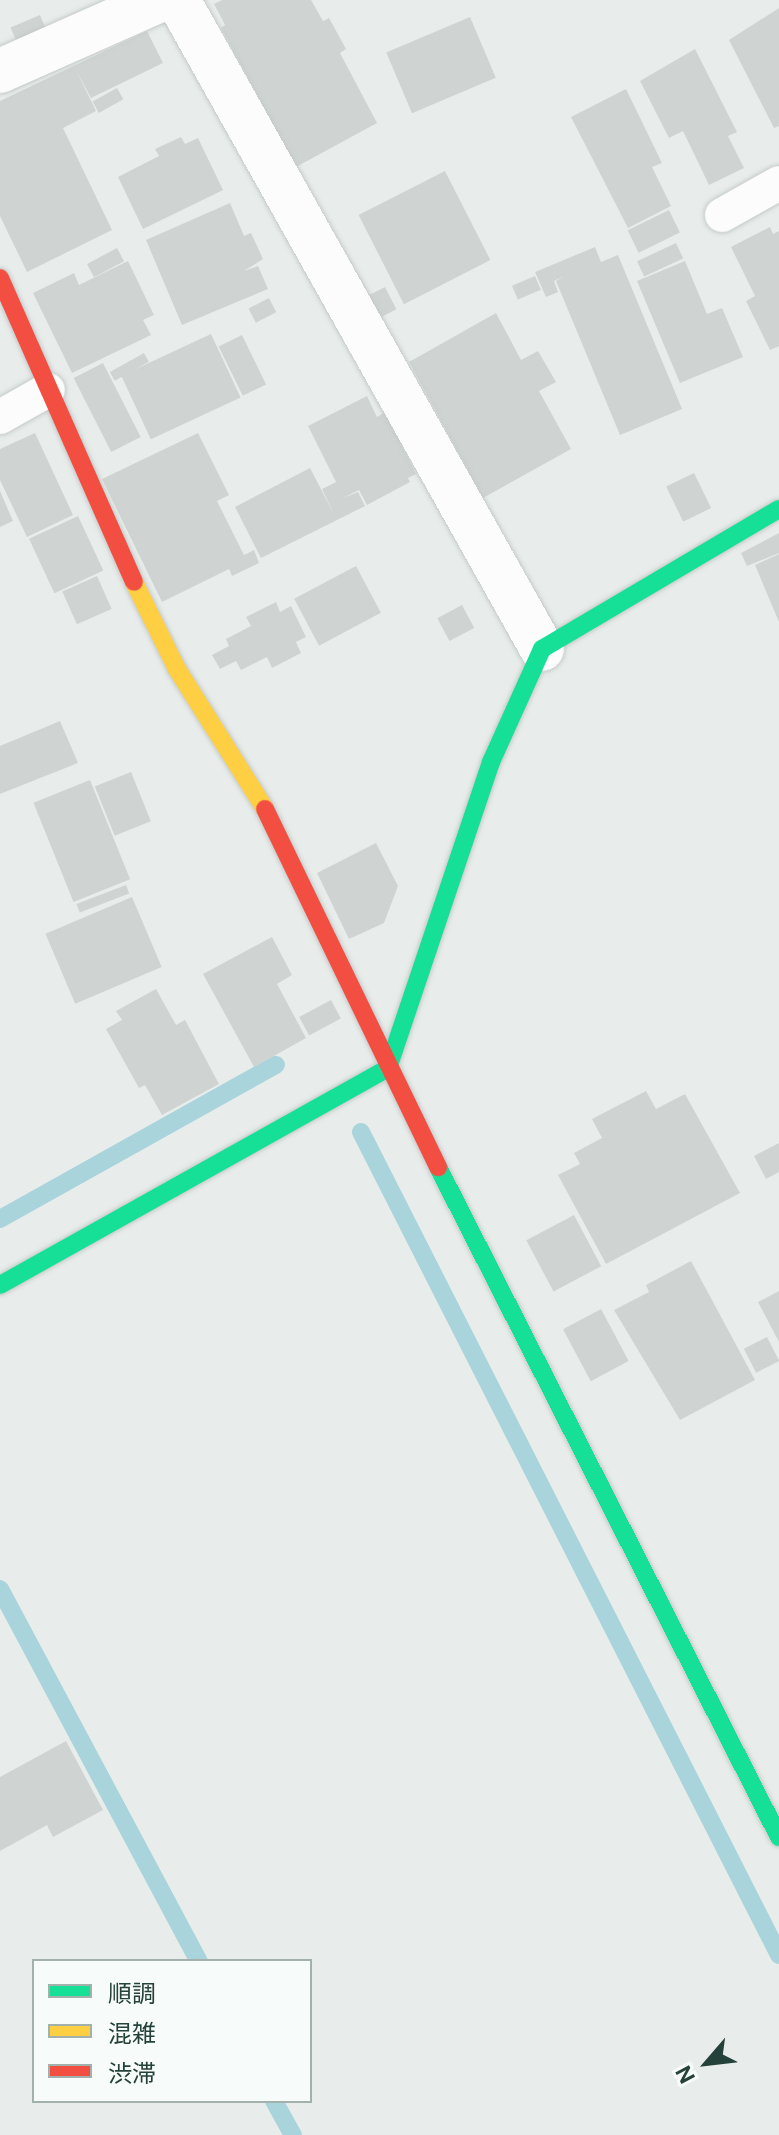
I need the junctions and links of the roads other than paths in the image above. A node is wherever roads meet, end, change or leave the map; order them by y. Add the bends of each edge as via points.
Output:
1 (158, 0) edge
2 (178, 0) edge
3 (0, 71) edge
4 (779, 183) edge
5 (722, 215) dead end
6 (0, 278) edge
7 (48, 390) junction
8 (0, 417) edge
9 (779, 509) edge
10 (542, 649) junction
11 (388, 1068) junction
12 (0, 1285) edge
13 (779, 1837) edge

1 - 3 street
2 - 10 street
4 - 5 lane
6 - 7 street
7 - 8 lane
7 - 11 street via 177,669 277,827
9 - 10 street
10 - 11 street via 491,762
11 - 12 street
11 - 13 street

